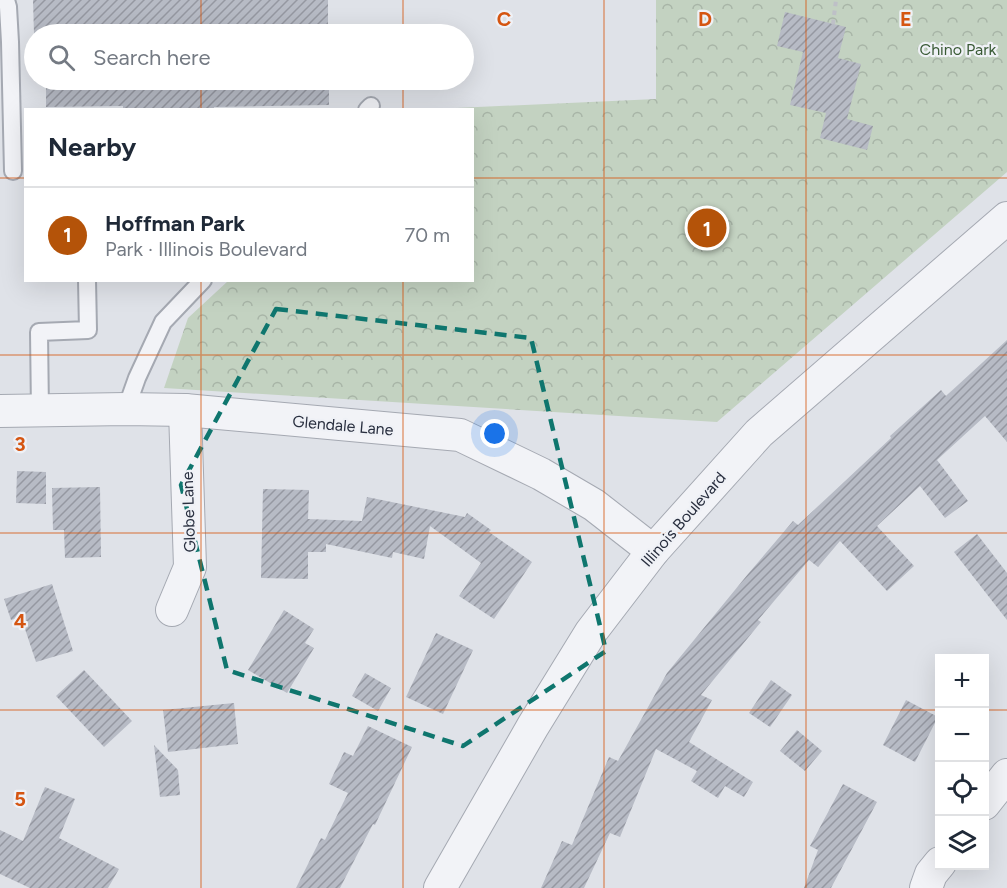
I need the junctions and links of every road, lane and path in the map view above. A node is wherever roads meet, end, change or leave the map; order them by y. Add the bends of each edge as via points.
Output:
1 (6, 0) edge
2 (836, 0) edge
3 (833, 24) dead end
4 (13, 171) edge
5 (1007, 218) edge
6 (87, 282) edge
7 (201, 282) edge
8 (126, 410) junction
9 (185, 410) junction
10 (0, 411) edge
11 (40, 412) junction
12 (653, 551) junction
13 (172, 610) dead end
14 (1007, 775) edge
15 (989, 798) edge
16 (935, 868) edge
17 (440, 888) edge
18 (926, 888) edge

1 - 4 lane
2 - 3 path
5 - 12 street, Illinois Boulevard via 759,433
6 - 11 lane via 88,330 39,332
7 - 8 lane via 164,321
8 - 9 street, Glendale Lane
8 - 11 street, Glendale Lane
9 - 12 street, Glendale Lane via 460,435 576,495
9 - 13 street, Globe Lane via 190,567
10 - 11 street, Glendale Lane
12 - 17 street, Illinois Boulevard via 591,632
14 - 15 street
16 - 18 street

